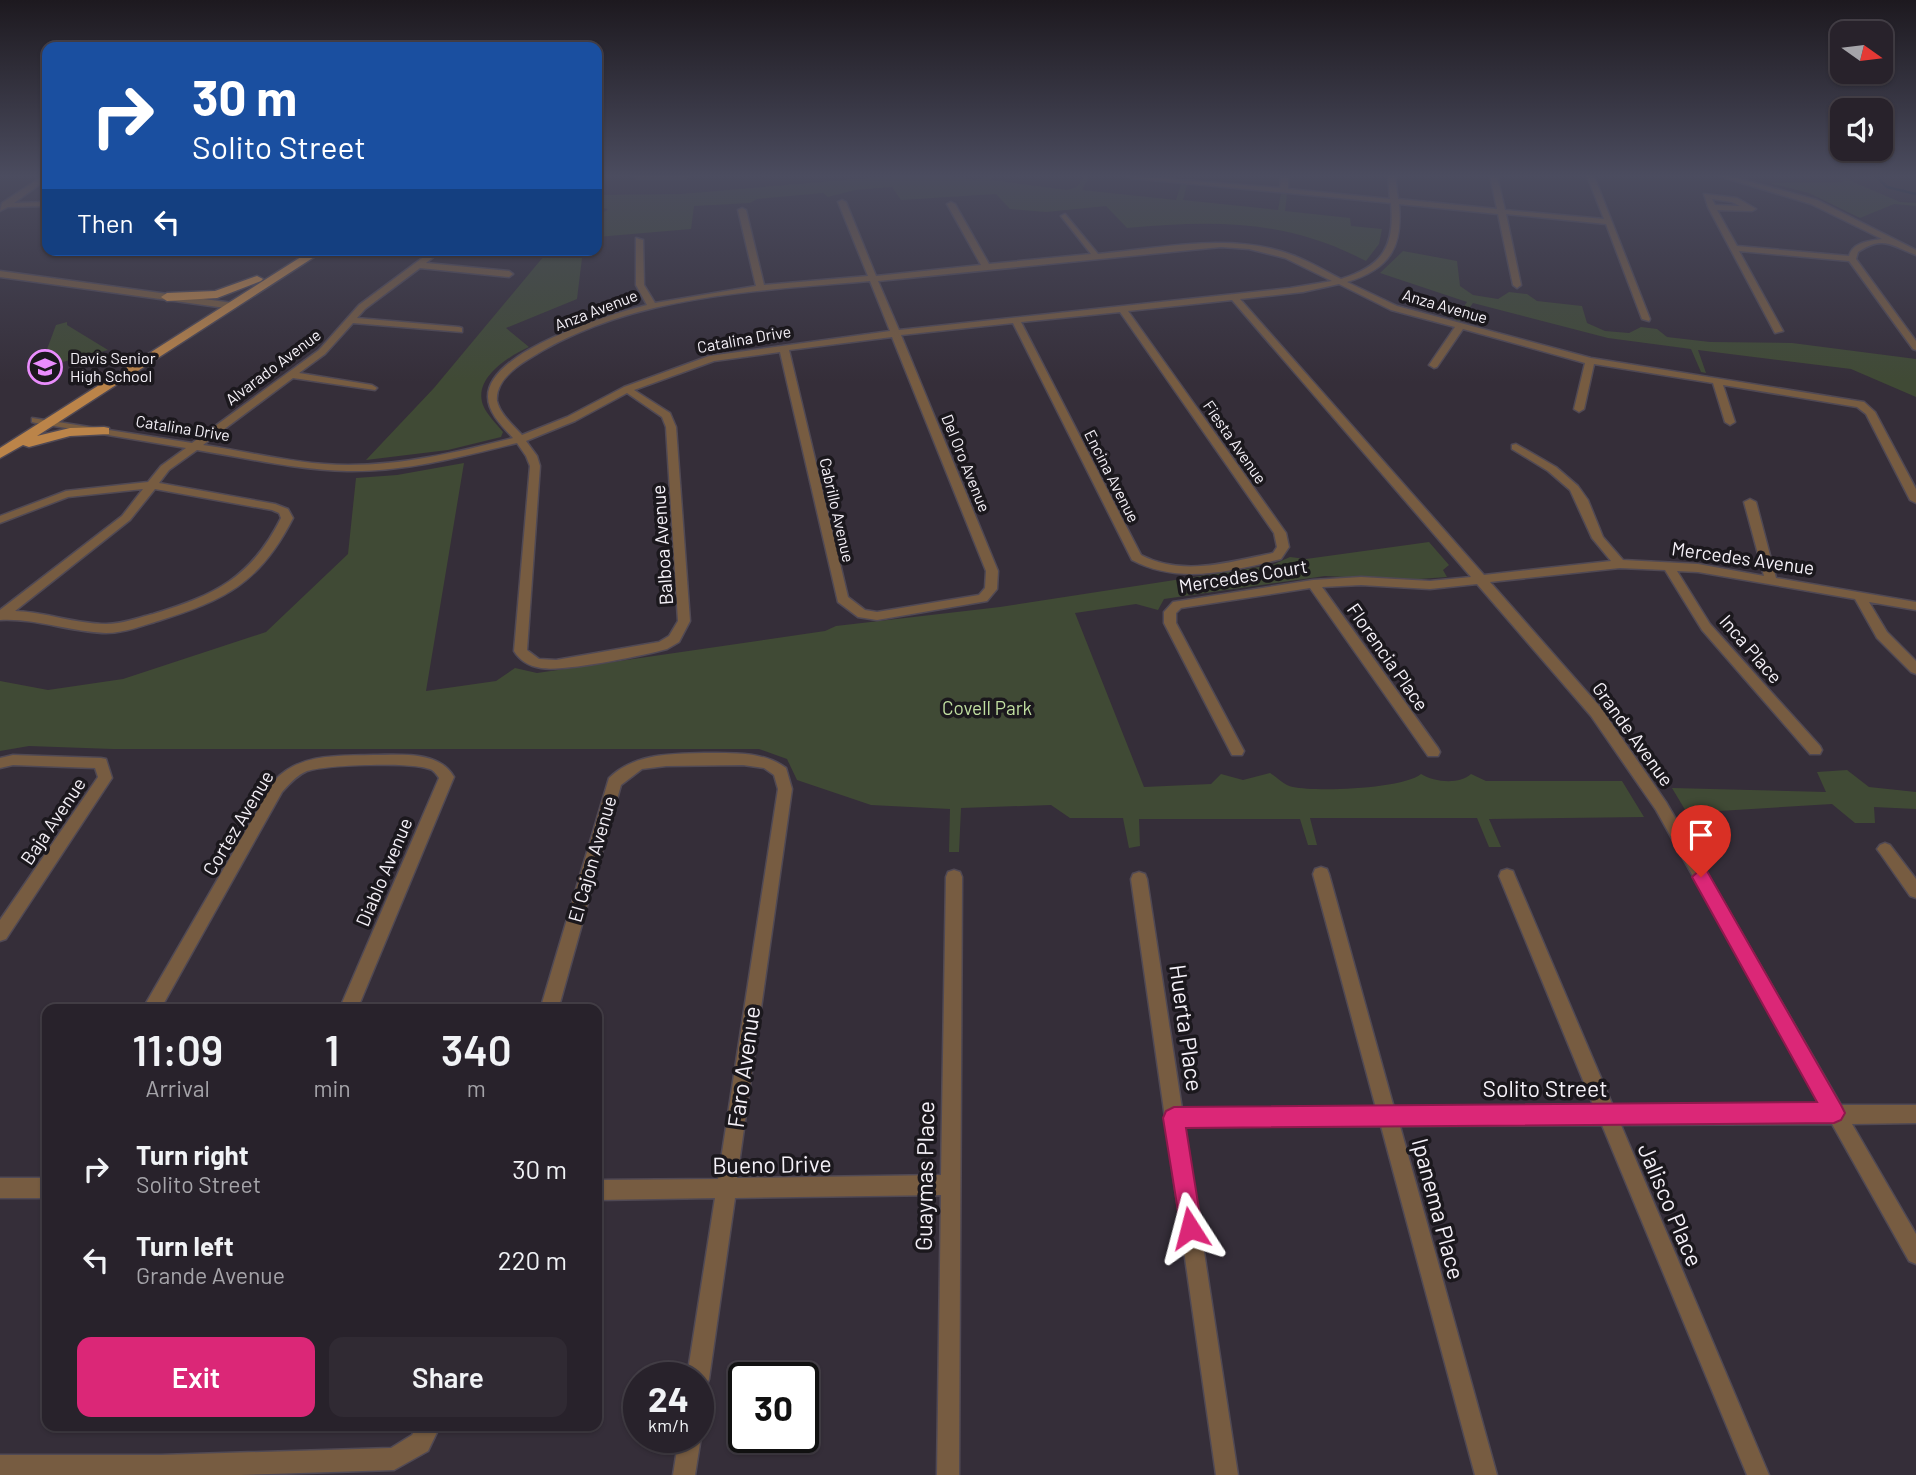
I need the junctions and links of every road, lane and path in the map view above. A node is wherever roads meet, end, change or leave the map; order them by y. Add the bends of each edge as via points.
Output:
1 (639, 245) edge
2 (750, 245) edge
3 (859, 245) edge
4 (974, 245) edge
5 (1087, 245) edge
6 (1392, 245) edge
7 (1508, 245) edge
8 (1618, 245) edge
9 (1732, 245) edge
10 (1864, 245) edge
11 (1900, 245) edge
12 (1734, 248) junction
13 (1916, 253) edge
14 (295, 256) edge
15 (311, 256) edge
16 (431, 256) edge
17 (1096, 256) junction
18 (1852, 259) junction
19 (419, 265) junction
20 (986, 267) junction
21 (0, 274) edge
22 (509, 274) dead end
23 (264, 276) junction
24 (874, 278) junction
25 (1338, 283) junction
26 (1517, 285) dead end
27 (761, 289) junction
28 (167, 297) junction
29 (1234, 297) junction
30 (219, 304) junction
31 (233, 306) junction
32 (652, 306) junction
33 (1122, 309) junction
34 (1646, 319) dead end
35 (351, 320) junction
36 (1016, 321) junction
37 (1461, 327) junction
38 (459, 330) dead end
39 (175, 331) junction
40 (1778, 331) dead end
41 (898, 333) junction
42 (784, 347) junction
43 (1916, 347) edge
44 (1590, 361) junction
45 (1434, 365) dead end
46 (291, 375) junction
47 (1717, 381) junction
48 (112, 382) junction
49 (372, 388) dead end
50 (627, 389) junction
51 (1579, 409) dead end
52 (43, 421) junction
53 (1730, 422) dead end
54 (104, 431) junction
55 (520, 439) junction
56 (0, 442) edge
57 (195, 446) junction
58 (1516, 447) dead end
59 (0, 456) edge
60 (152, 485) junction
61 (1916, 500) edge
62 (1750, 502) dead end
63 (0, 520) edge
64 (1620, 564) junction
65 (1231, 565) joint
66 (1668, 566) junction
67 (1480, 580) junction
68 (1771, 580) junction
69 (1313, 584) junction
70 (1860, 597) junction
71 (1916, 606) edge
72 (919, 609) joint
73 (0, 616) edge
74 (556, 665) joint
75 (1916, 668) edge
76 (1815, 750) dead end
77 (1237, 751) dead end
78 (1433, 752) dead end
79 (424, 762) joint
80 (0, 763) edge
81 (767, 763) joint
82 (1885, 849) dead end
83 (1321, 874) dead end
84 (1507, 876) dead end
85 (954, 877) dead end
86 (1139, 879) dead end
87 (1916, 891) edge
88 (0, 934) edge
89 (154, 1004) edge
90 (351, 1004) edge
91 (551, 1004) edge
92 (1834, 1113) junction
93 (1387, 1114) junction
94 (1605, 1114) junction
95 (1916, 1114) edge
96 (1174, 1118) junction
97 (948, 1185) junction
98 (0, 1188) edge
99 (42, 1188) edge
100 (726, 1190) junction
101 (602, 1191) edge
102 (1916, 1254) edge
103 (701, 1362) edge
104 (424, 1435) edge
105 (687, 1453) edge
106 (0, 1466) edge
107 (684, 1475) edge
108 (948, 1475) edge
109 (1227, 1475) edge
110 (1486, 1475) edge
111 (1758, 1475) edge

1 - 32 street via 640,285
2 - 27 street
3 - 24 street, Del Oro Avenue
4 - 20 street
5 - 17 street
6 - 25 street, Catalina Drive via 1369,269
7 - 26 street
8 - 34 street
9 - 12 street
10 - 18 street via 1854,251
11 - 13 street
12 - 18 street
12 - 40 street
14 - 23 main road
15 - 31 main road
16 - 19 street, Alvarado Avenue
17 - 20 street, Anza Avenue
17 - 25 street, Anza Avenue via 1221,245 1249,247 1288,256
18 - 43 street
19 - 22 street
19 - 35 street, Alvarado Avenue
20 - 24 street, Anza Avenue
21 - 28 street
23 - 28 main road via 217,294
23 - 30 main road
24 - 27 street, Anza Avenue
24 - 41 street, Del Oro Avenue
25 - 29 street, Catalina Drive
25 - 37 street, Anza Avenue via 1394,308
27 - 32 street, Anza Avenue
28 - 30 street
28 - 39 main road via 190,309
29 - 33 street, Catalina Drive
29 - 67 street, Grande Avenue
30 - 31 street
30 - 39 main road
31 - 48 main road
32 - 55 street, Anza Avenue via 538,349 498,378 491,393 493,408
33 - 36 street, Catalina Drive
33 - 65 street, Fiesta Avenue via 1280,533 1283,547 1277,556
35 - 38 street
35 - 46 street, Alvarado Avenue via 330,345
36 - 41 street, Catalina Drive
36 - 65 street, Encina Avenue via 1136,557 1163,571
37 - 44 street, Anza Avenue
37 - 45 street
39 - 52 main road
41 - 42 street, Catalina Drive
41 - 72 street, Del Oro Avenue via 994,580 983,598
42 - 50 street, Catalina Drive via 712,358
42 - 72 street, Cabrillo Avenue via 842,599 862,614 877,616
44 - 47 street, Anza Avenue
44 - 51 street
46 - 49 street
46 - 57 street, Alvarado Avenue
47 - 53 street
47 - 61 street, Anza Avenue via 1860,404 1870,412
48 - 52 main road
48 - 54 main road via 84,414
50 - 55 street, Catalina Drive
50 - 74 street, Balboa Avenue via 666,415 671,427 684,621 674,639 662,646
52 - 54 street, Catalina Drive
52 - 56 main road
52 - 59 main road
54 - 57 street, Catalina Drive
54 - 59 main road via 47,437
55 - 57 street, Catalina Drive via 442,459 346,468
55 - 74 street, Anza Avenue via 535,466 520,651 527,660
57 - 60 street, Alvarado Avenue via 165,468
58 - 64 street via 1574,488 1598,538
60 - 63 street via 66,494
60 - 73 street, Alvarado Avenue via 105,537
60 - 73 street via 275,507 288,518 247,574 202,604 109,629 21,614
62 - 68 street
64 - 66 street, Mercedes Avenue
64 - 67 street, Mercedes Avenue
66 - 68 street, Mercedes Avenue
66 - 76 street, Inca Place via 1706,627
67 - 69 street, Mercedes Court via 1430,585
67 - 92 street, Grande Avenue via 1596,712 1629,757
68 - 70 street, Mercedes Avenue
69 - 77 street, Mercedes Court via 1185,602 1170,612 1170,623
69 - 78 street, Florencia Place
70 - 71 street, Mercedes Avenue
70 - 75 street via 1882,635
79 - 89 street, Cortez Avenue via 348,761 306,766 288,775
79 - 90 street, Diablo Avenue via 438,766 447,777
80 - 88 street, Baja Avenue via 101,763 105,778
81 - 91 street, El Cajon Avenue via 663,760 642,763 614,782
81 - 100 street, Faro Avenue via 781,772 785,789
82 - 87 street
83 - 93 street, Ipanema Place
84 - 94 street, Jalisco Place
85 - 97 street, Guaymas Place
86 - 96 street, Huerta Place
92 - 94 street, Solito Street
92 - 95 street, Solito Street
92 - 102 street, Grande Avenue
93 - 94 street, Solito Street
93 - 96 street, Solito Street
93 - 110 street, Ipanema Place
94 - 111 street, Jalisco Place
96 - 109 street, Huerta Place
97 - 100 street, Bueno Drive
97 - 108 street, Guaymas Place
98 - 99 street
100 - 101 street, Bueno Drive
100 - 103 street, Faro Avenue
104 - 106 street via 394,1459
105 - 107 street

